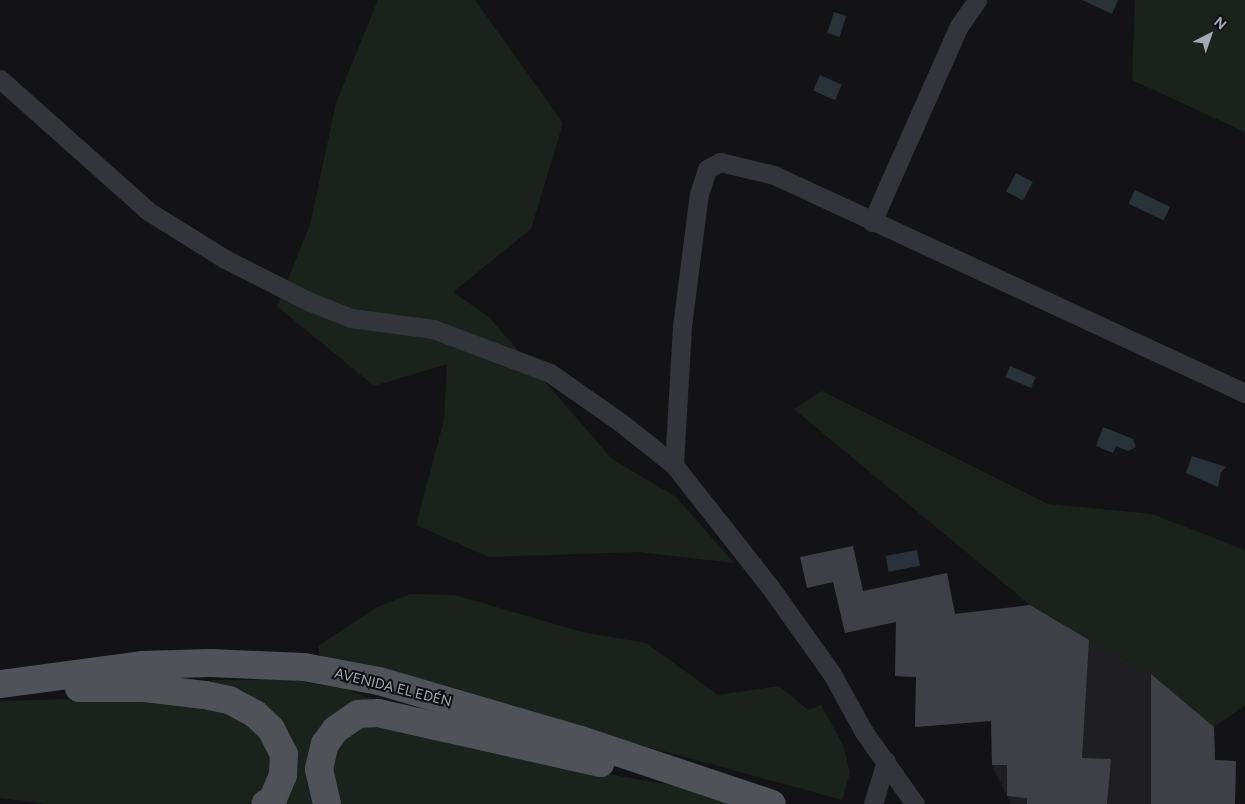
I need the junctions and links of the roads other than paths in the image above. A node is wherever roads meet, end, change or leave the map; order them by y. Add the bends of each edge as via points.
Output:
1 (977, 0) edge
2 (0, 79) edge
3 (872, 222) junction
4 (1245, 393) edge
5 (674, 465) junction
6 (0, 684) edge
7 (0, 688) edge
8 (886, 761) junction
9 (265, 804) edge
10 (327, 804) edge
11 (770, 804) edge
12 (873, 804) edge
13 (915, 804) edge

1 - 3 street via 959,26
2 - 5 street via 148,211 225,259 308,301 351,318 432,329 550,373
3 - 4 street via 937,249
3 - 5 street via 774,176 720,162 707,169 699,194 682,326
5 - 8 street via 770,587 832,674 864,732
6 - 11 main road, AVENIDA EL EDÉN via 142,665 211,663 304,667 379,681 581,740
7 - 9 main road via 145,688 229,700 266,724 284,754 283,775 273,799
8 - 12 street
8 - 13 street
10 - 11 main road via 319,770 325,744 335,730 358,714 378,713

